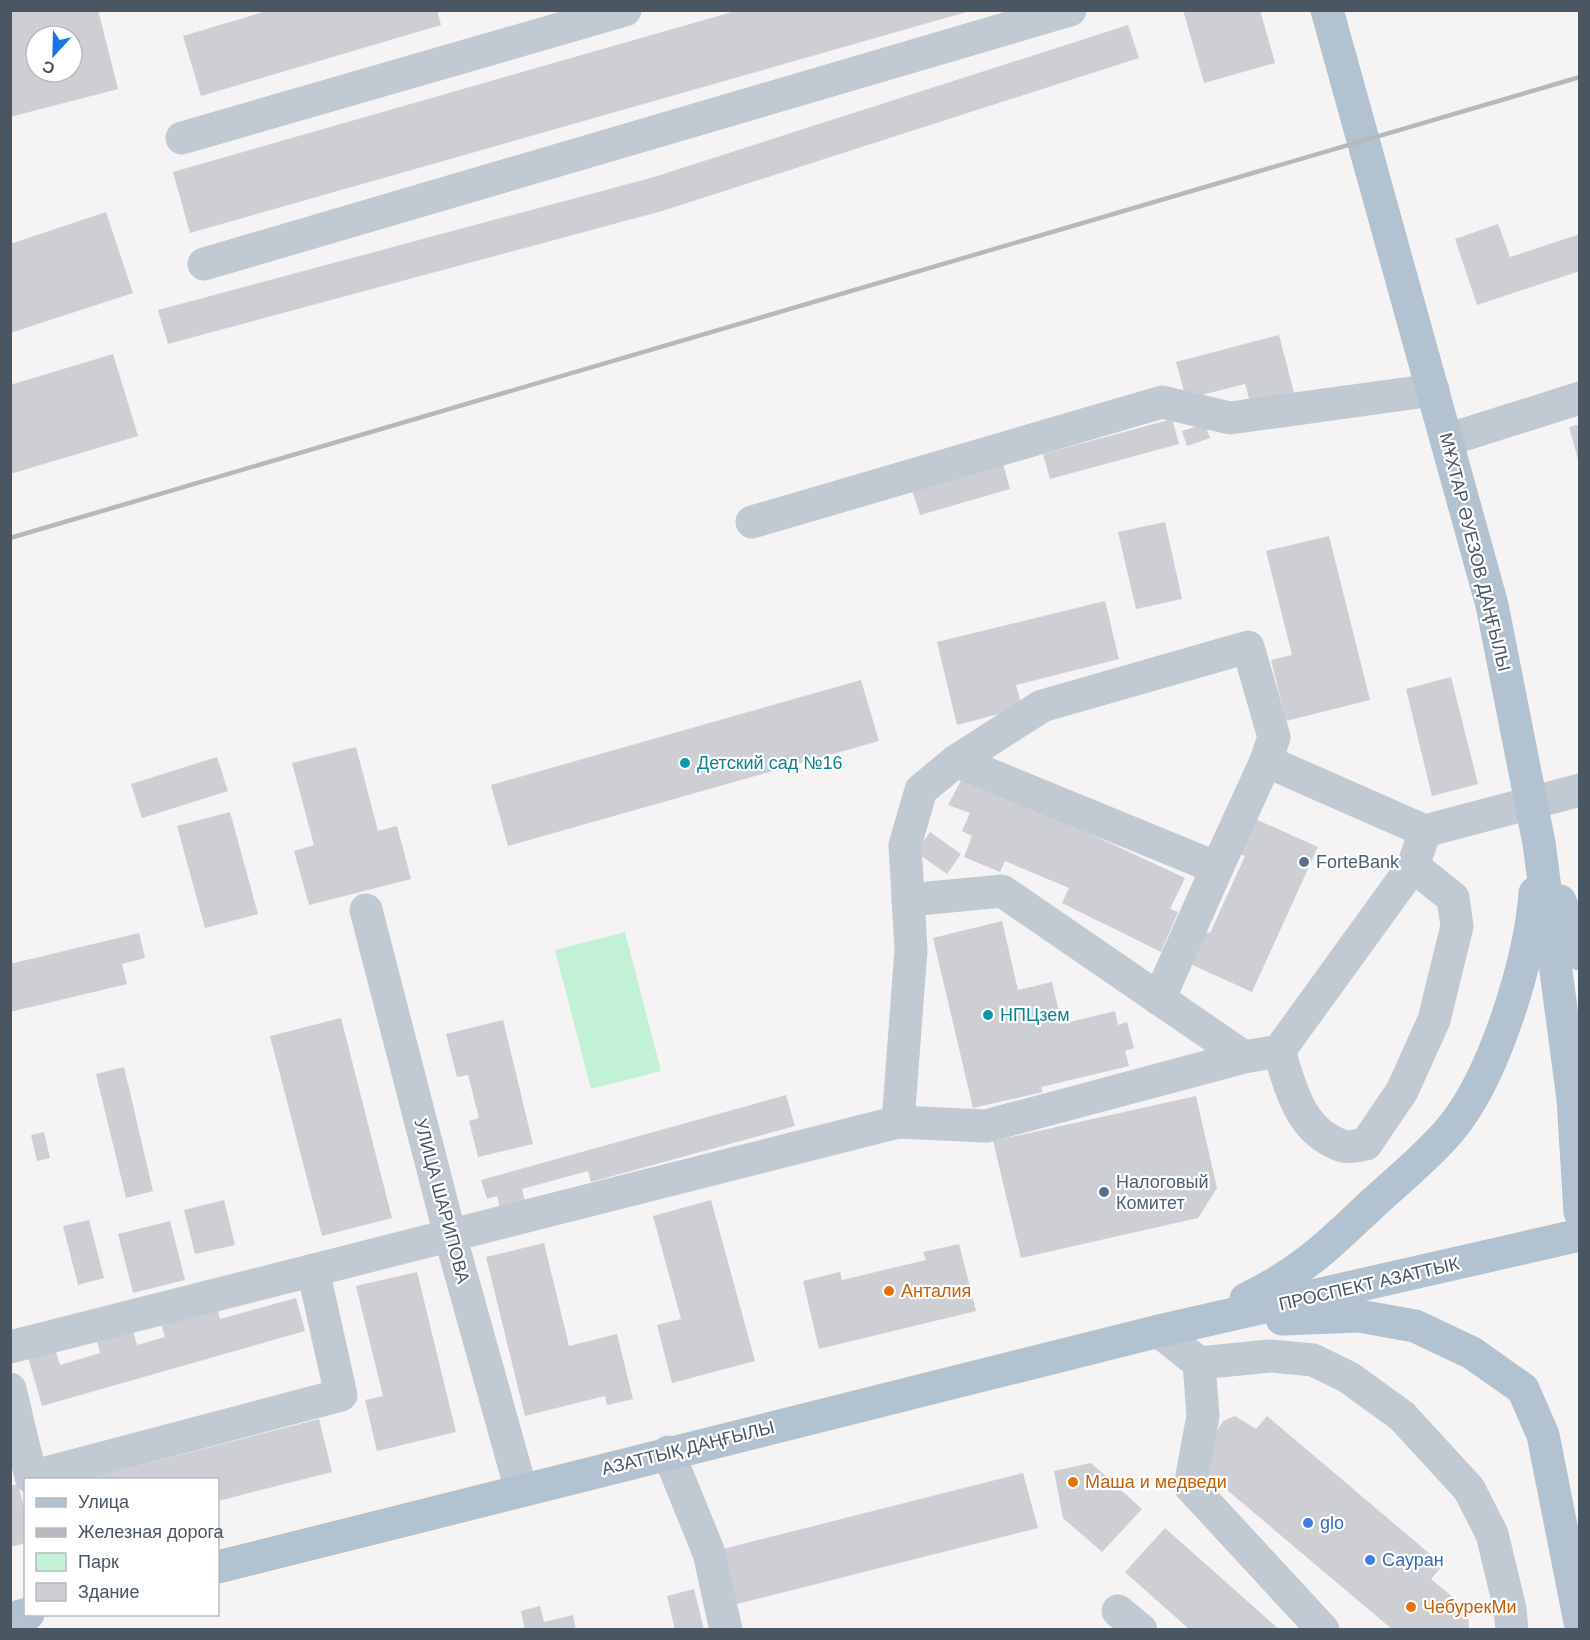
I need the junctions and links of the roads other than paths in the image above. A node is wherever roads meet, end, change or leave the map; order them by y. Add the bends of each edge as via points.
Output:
1 (625, 10) edge
2 (1070, 10) edge
3 (1327, 10) edge
4 (182, 138) dead end
5 (204, 264) dead end
6 (1433, 390) junction
7 (1580, 398) edge
8 (1447, 440) junction
9 (752, 522) dead end
10 (956, 761) junction
11 (1266, 761) junction
12 (1580, 790) edge
13 (1532, 805) junction
14 (1425, 831) junction
15 (1539, 843) junction
16 (1413, 866) junction
17 (1217, 868) junction
18 (908, 900) junction
19 (366, 910) dead end
20 (1580, 954) edge
21 (1159, 999) junction
22 (1279, 1051) junction
23 (1244, 1057) junction
24 (898, 1122) junction
25 (1580, 1212) edge
26 (450, 1235) junction
27 (1580, 1235) edge
28 (314, 1270) junction
29 (1199, 1323) junction
30 (1159, 1331) junction
31 (10, 1347) edge
32 (1199, 1363) junction
33 (10, 1389) edge
34 (668, 1452) junction
35 (520, 1490) junction
36 (219, 1567) edge
37 (1580, 1622) edge
38 (726, 1629) edge
39 (1323, 1629) edge
40 (1512, 1629) edge

1 - 4 lane
2 - 5 lane
3 - 6 main road, МҰХТАР ӘУЕЗОВ ДАҢҒЫЛЫ
6 - 8 main road, МҰХТАР ӘУЕЗОВ ДАҢҒЫЛЫ
6 - 9 lane via 1230,418 1162,402
7 - 8 lane
8 - 13 main road, МҰХТАР ӘУЕЗОВ ДАҢҒЫЛЫ via 1492,605
10 - 11 lane via 1042,706 1248,647 1274,737
10 - 17 lane
10 - 18 lane via 921,790 905,845
11 - 14 lane
11 - 17 lane
12 - 13 lane
13 - 14 lane
13 - 15 main road, МҰХТАР ӘУЕЗОВ ДАҢҒЫЛЫ
14 - 16 lane
15 - 20 main road
15 - 25 main road, МҰХТАР ӘУЕЗОВ ДАҢҒЫЛЫ via 1573,1099
15 - 29 main road via 1533,918 1515,995 1484,1075 1450,1130 1312,1260 1282,1282
16 - 22 lane
16 - 22 lane via 1453,898 1457,926 1434,1020 1402,1091 1366,1144 1344,1147 1313,1129 1296,1104
17 - 21 lane
18 - 21 lane via 1002,891
18 - 24 lane via 911,950
19 - 26 lane, УЛИЦА ШАРИПОВА
21 - 23 lane
22 - 23 lane
23 - 24 lane via 986,1126
24 - 26 lane
26 - 28 lane
26 - 35 lane, УЛИЦА ШАРИПОВА
27 - 29 main road, ПРОСПЕКТ АЗАТТЫК
28 - 31 lane
28 - 33 lane via 341,1395 32,1477
29 - 30 main road, ПРОСПЕКТ АЗАТТЫК
29 - 37 main road via 1359,1316 1415,1326 1472,1353 1523,1389 1543,1435
30 - 32 lane
30 - 34 main road, АЗАТТЫҚ ДАҢҒЫЛЫ
32 - 39 lane via 1203,1416 1190,1486
32 - 40 lane via 1270,1356 1312,1360 1348,1377 1402,1416 1469,1489 1492,1534
34 - 35 main road, АЗАТТЫҚ ДАҢҒЫЛЫ
34 - 38 lane via 709,1553
35 - 36 main road, АЗАТТЫҚ ДАҢҒЫЛЫ

